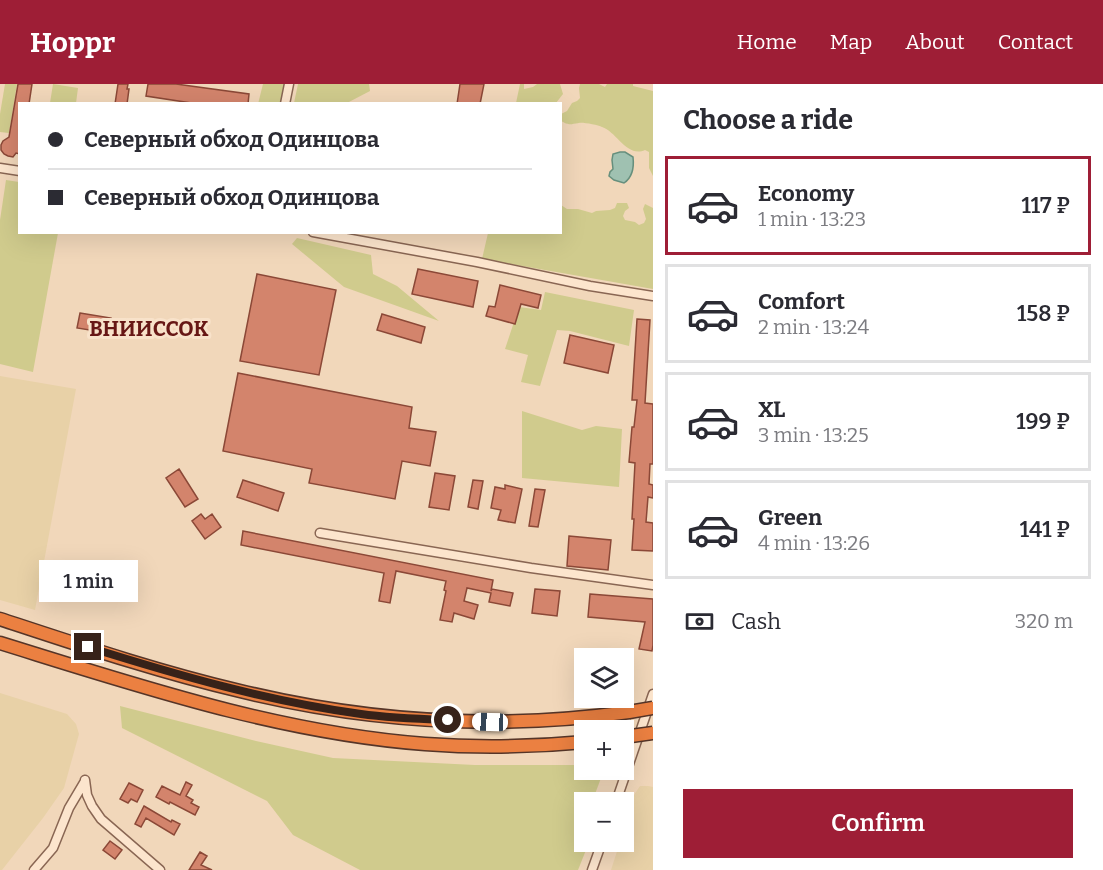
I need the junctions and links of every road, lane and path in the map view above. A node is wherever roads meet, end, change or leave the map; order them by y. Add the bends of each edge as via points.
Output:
1 (289, 84) edge
2 (285, 102) edge
3 (0, 168) edge
4 (18, 171) edge
5 (324, 234) edge
6 (653, 296) edge
7 (320, 533) dead end
8 (653, 585) edge
9 (0, 619) edge
10 (0, 643) edge
11 (653, 694) edge
12 (653, 708) edge
13 (653, 733) edge
14 (634, 736) edge
15 (574, 743) edge
16 (619, 792) edge
17 (598, 852) edge
18 (34, 870) edge
19 (160, 870) edge
20 (592, 870) edge

1 - 2 street
3 - 4 street
5 - 6 street
7 - 8 street
9 - 12 highway, bridge via 240,692 362,714 511,722
10 - 15 highway via 237,713 357,736 426,744 513,747
11 - 16 street
13 - 14 highway, bridge
17 - 20 street
18 - 19 street via 53,848 85,780 87,795 101,819

